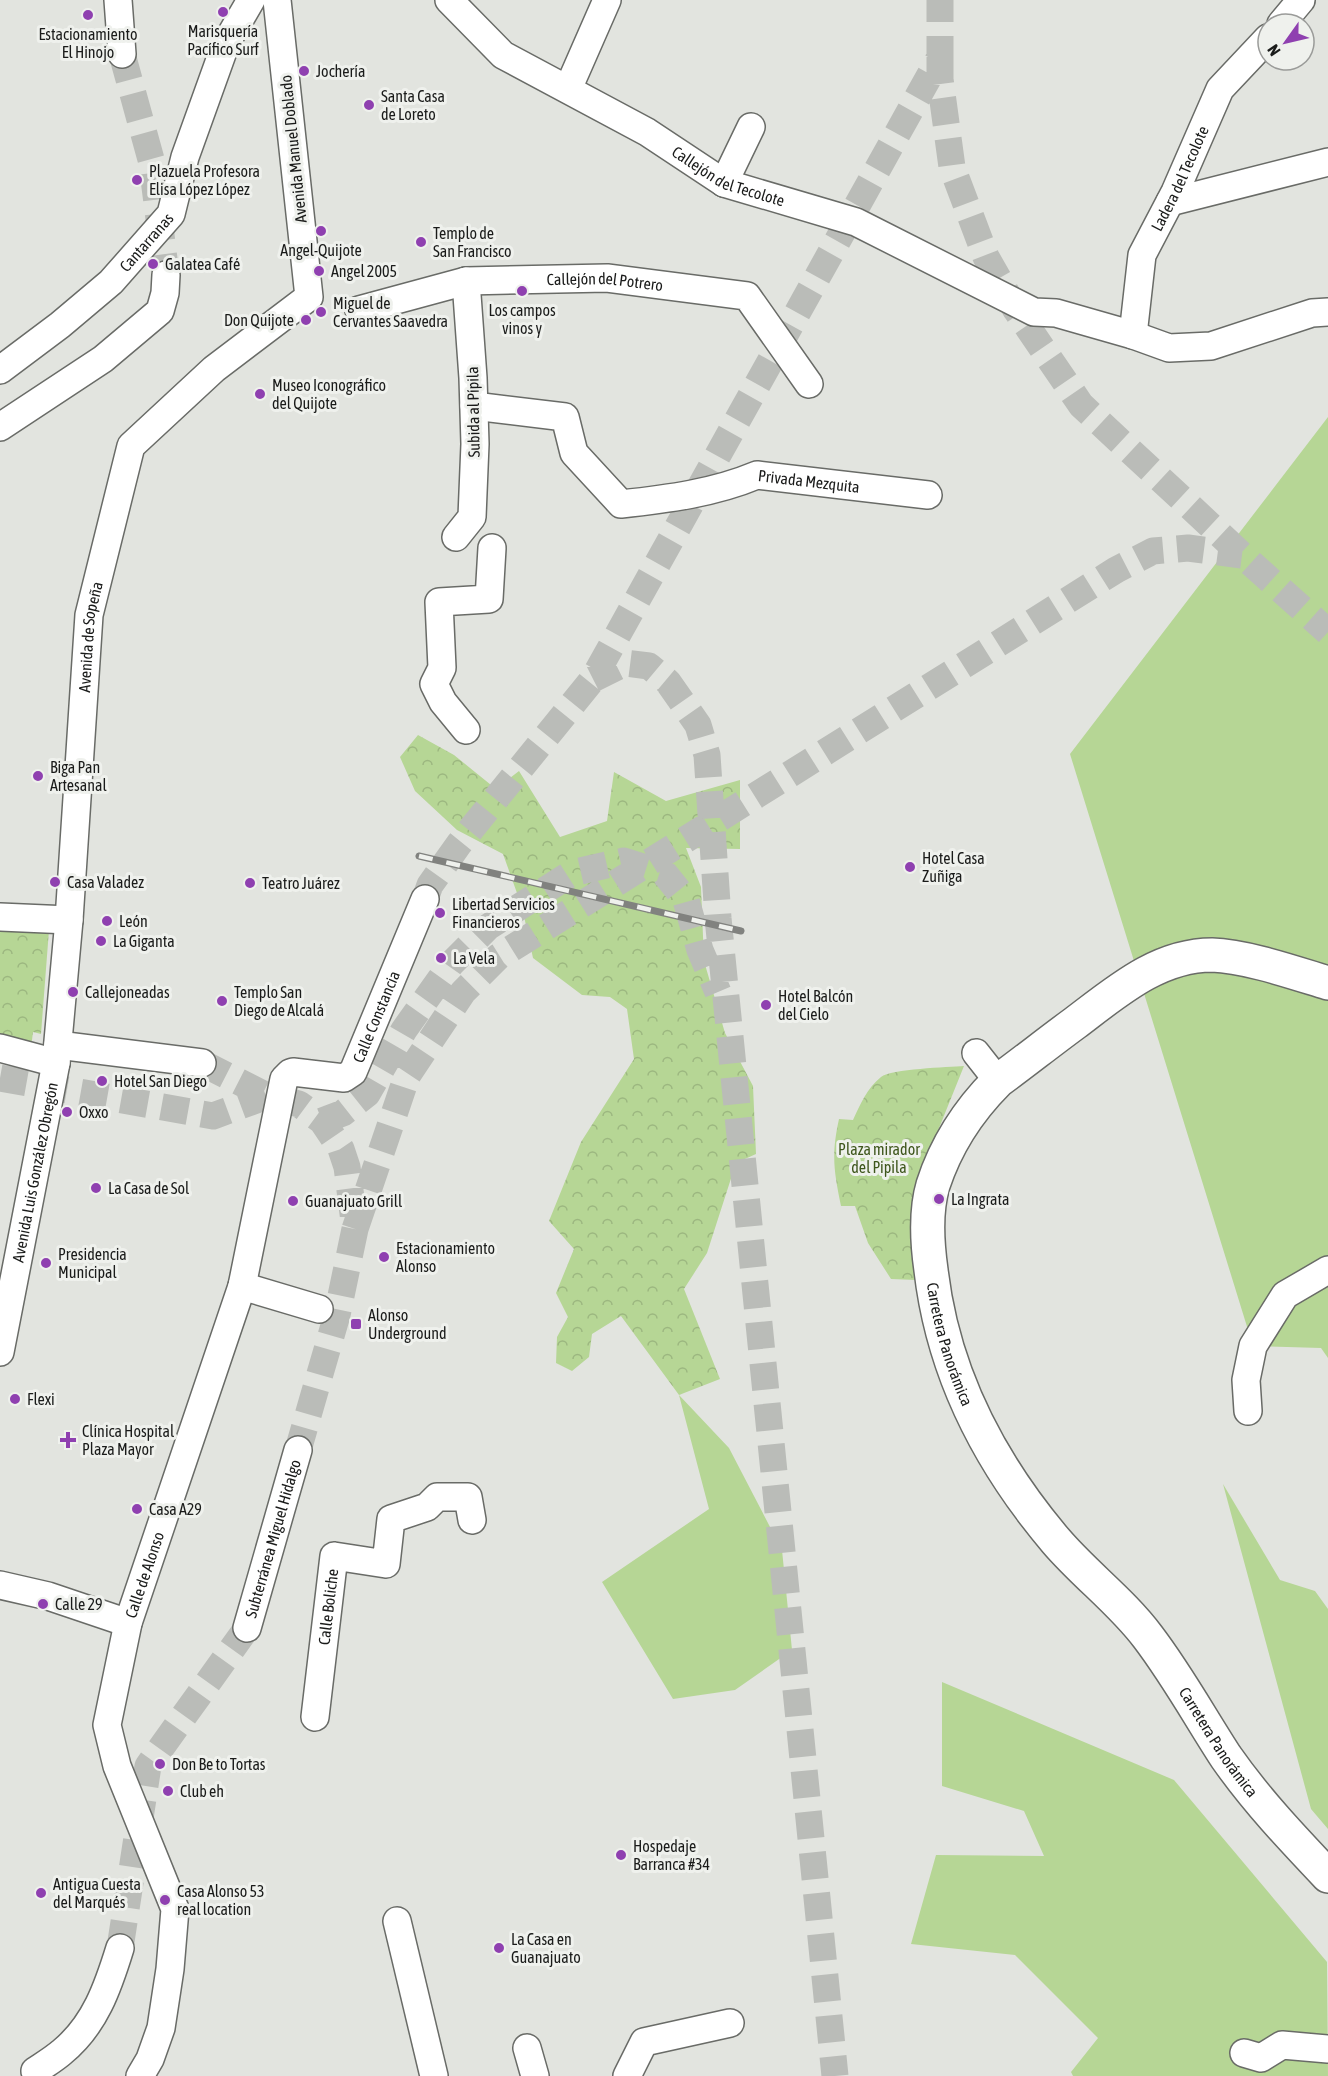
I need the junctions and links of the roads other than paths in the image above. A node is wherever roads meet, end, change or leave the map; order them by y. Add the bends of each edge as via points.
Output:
1 (118, 0) edge
2 (251, 0) edge
3 (277, 0) edge
4 (449, 0) edge
5 (608, 0) edge
6 (1301, 0) edge
7 (1291, 12) edge
8 (1256, 51) edge
9 (122, 54) tunnel mouth
10 (568, 89) junction
11 (751, 127) dead end
12 (1328, 162) edge
13 (724, 183) junction
14 (1170, 202) junction
15 (166, 275) tunnel mouth
16 (466, 281) junction
17 (309, 297) joint
18 (359, 310) dead end
19 (1328, 312) edge
20 (1133, 335) junction
21 (0, 370) edge
22 (809, 384) dead end
23 (474, 406) junction
24 (0, 427) edge
25 (928, 495) dead end
26 (456, 537) dead end
27 (492, 548) dead end
28 (466, 730) dead end
29 (425, 899) tunnel mouth
30 (0, 917) edge
31 (69, 920) junction
32 (1328, 983) edge
33 (0, 1048) edge
34 (976, 1053) dead end
35 (57, 1054) junction
36 (202, 1063) tunnel mouth
37 (290, 1073) joint
38 (998, 1081) junction
39 (1328, 1270) edge
40 (7, 1281) edge
41 (242, 1286) junction
42 (319, 1309) dead end
43 (0, 1352) edge
44 (1248, 1410) dead end
45 (298, 1450) tunnel mouth
46 (472, 1520) dead end
47 (0, 1585) edge
48 (128, 1623) junction
49 (247, 1628) tunnel mouth
50 (315, 1717) dead end
51 (1328, 1875) edge
52 (398, 1921) dead end
53 (120, 1948) tunnel mouth
54 (730, 2023) dead end
55 (527, 2048) dead end
56 (1328, 2049) edge
57 (1252, 2062) edge
58 (35, 2071) dead end
59 (140, 2076) edge
60 (434, 2076) edge
61 (535, 2076) edge
62 (627, 2076) edge

1 - 9 street
2 - 21 street, Cantarranas via 226,43 185,157 171,214 111,282
3 - 17 street, Avenida Manuel Doblado
4 - 10 street, Callejón del Tecolote via 502,55
5 - 10 street
6 - 7 street
8 - 14 street, Ladera del Tecolote via 1220,89
10 - 13 street, Callejón del Tecolote via 647,132
11 - 13 street
12 - 14 street
13 - 20 street, Callejón del Tecolote via 856,222 1034,312 1056,314
14 - 20 street, Ladera del Tecolote via 1142,255
15 - 24 street via 160,311 103,359
16 - 18 street, Callejón del Potrero
16 - 22 street, Callejón del Potrero via 607,278 747,296
16 - 23 street, Subida al Pípila
17 - 31 street, Avenida de Sopeña via 214,369 131,446 89,615
19 - 20 street, Callejón del Tecolote via 1312,313 1211,346 1169,348
23 - 25 street, Privada Mezquita via 565,417 574,453 621,504 700,493 758,475
23 - 26 street, Subida al Pípila via 472,518
27 - 28 street via 489,599 439,602 442,668 434,684
29 - 37 street, Calle Constancia via 353,1072 344,1077
30 - 31 street
31 - 35 street, Avenida de Sopeña
32 - 38 street, Carretera Panorámica via 1280,968 1213,955 1164,964 1136,977
33 - 35 street
34 - 38 street
35 - 36 street
35 - 40 street, Avenida Luis González Obregón
37 - 41 street, Calle de Alonso via 284,1079
38 - 51 street, Carretera Panorámica via 958,1130 933,1185 928,1216 928,1249 941,1330 970,1412 997,1461 1057,1542 1147,1635 1233,1766
39 - 44 street via 1285,1295 1253,1346 1246,1380
40 - 43 street, Avenida Luis González Obregón
41 - 42 street
41 - 48 street, Calle de Alonso
45 - 49 street, Subterránea Miguel Hidalgo
46 - 50 street, Calle Boliche via 468,1497 436,1497 427,1507 392,1519 386,1563 334,1556
47 - 48 street via 48,1596
48 - 59 street, Calle de Alonso via 107,1725 117,1766 175,1909 161,2028
52 - 60 street
53 - 58 street via 98,2010 63,2052
54 - 62 street via 644,2042
55 - 61 street
56 - 57 street via 1282,2045

